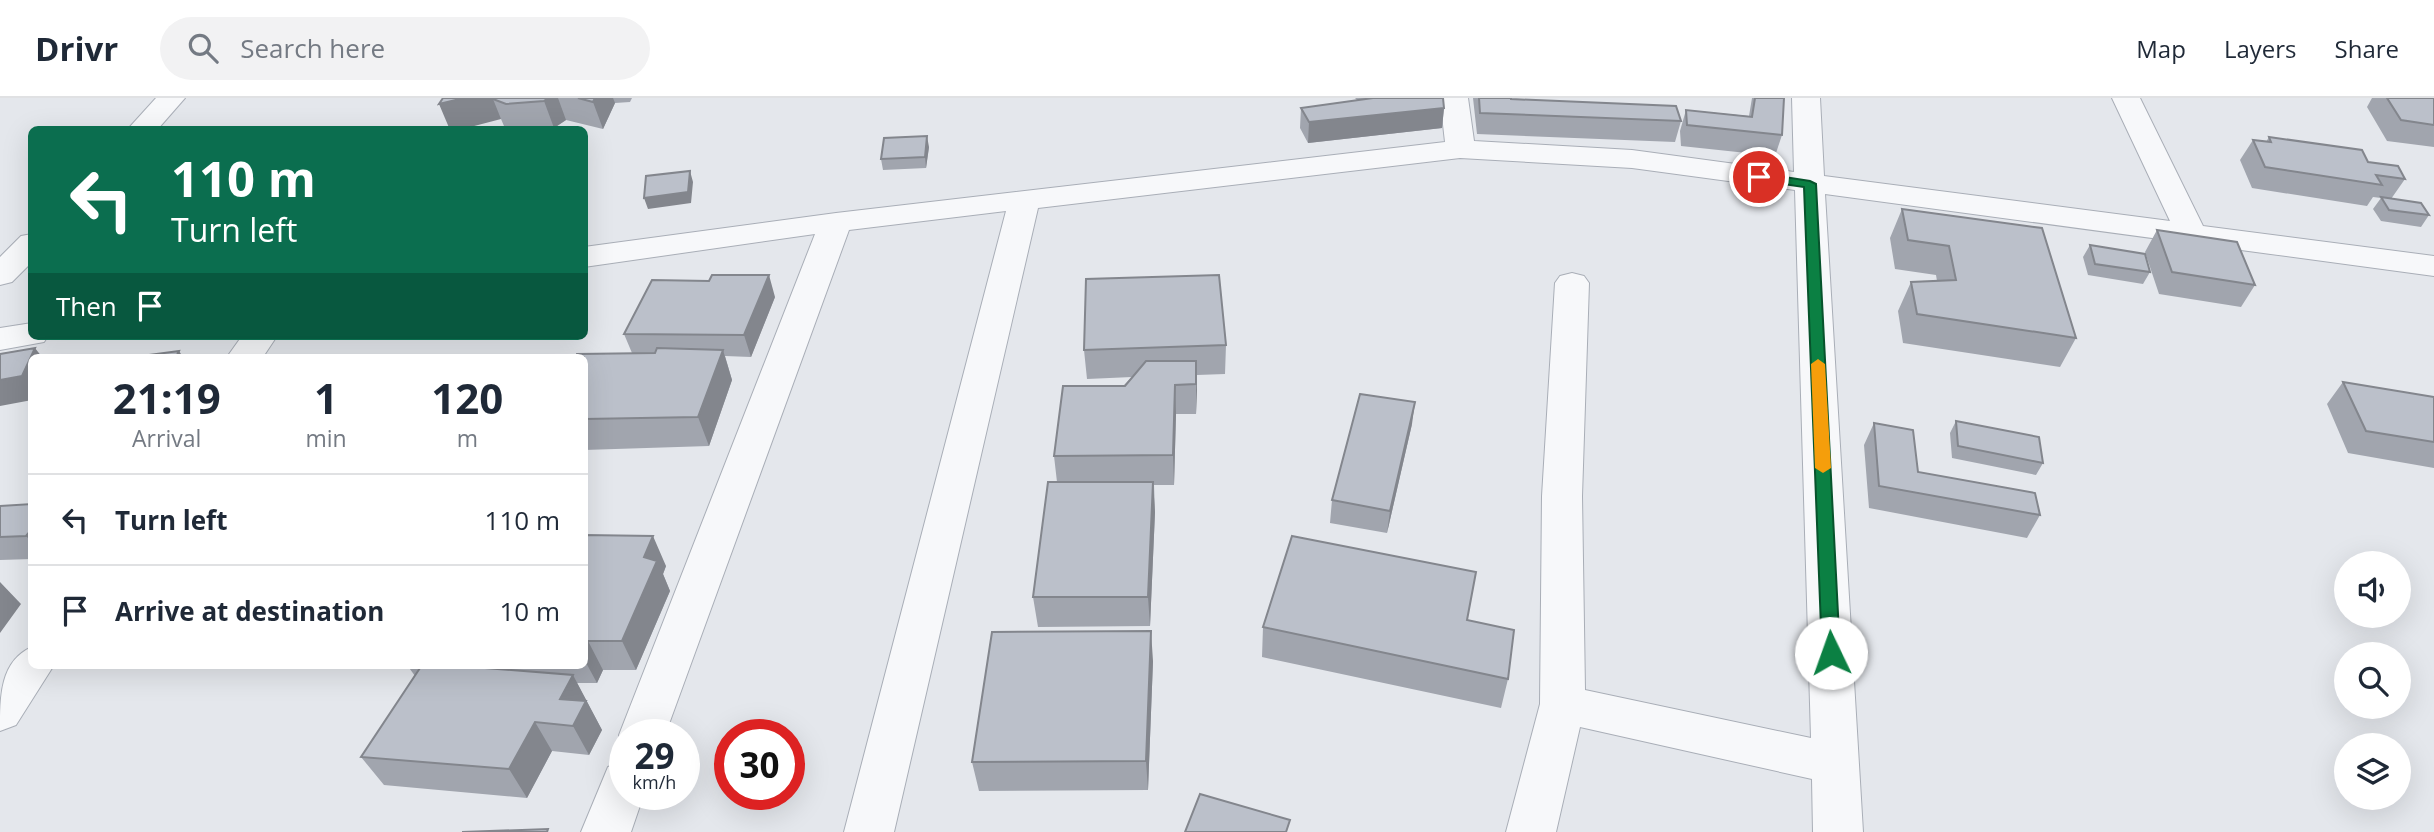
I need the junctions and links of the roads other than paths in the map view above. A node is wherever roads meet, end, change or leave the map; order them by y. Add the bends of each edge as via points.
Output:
1 (171, 98) edge
2 (1454, 98) edge
3 (1806, 98) edge
4 (2126, 98) edge
5 (145, 126) edge
6 (1460, 149) junction
7 (1810, 184) junction
8 (1025, 199) junction
9 (836, 222) junction
10 (2190, 231) junction
11 (28, 247) edge
12 (588, 256) edge
13 (2434, 265) edge
14 (0, 275) edge
15 (1572, 283) dead end
16 (28, 335) edge
17 (0, 339) edge
18 (29, 669) edge
19 (1563, 704) junction
20 (0, 712) edge
21 (648, 719) edge
22 (1836, 764) junction
23 (614, 810) edge
24 (606, 832) edge
25 (869, 832) edge
26 (1531, 832) edge
27 (1838, 832) edge

1 - 5 street
2 - 6 street
3 - 7 street
4 - 10 street
6 - 7 street via 1632,159
6 - 8 street
7 - 10 street
7 - 22 street
8 - 9 street
8 - 25 street
9 - 12 street
9 - 21 street
10 - 13 street
11 - 14 street
15 - 19 street via 1562,496
16 - 17 street
18 - 20 street
19 - 22 street
19 - 26 street
22 - 27 street
23 - 24 street

